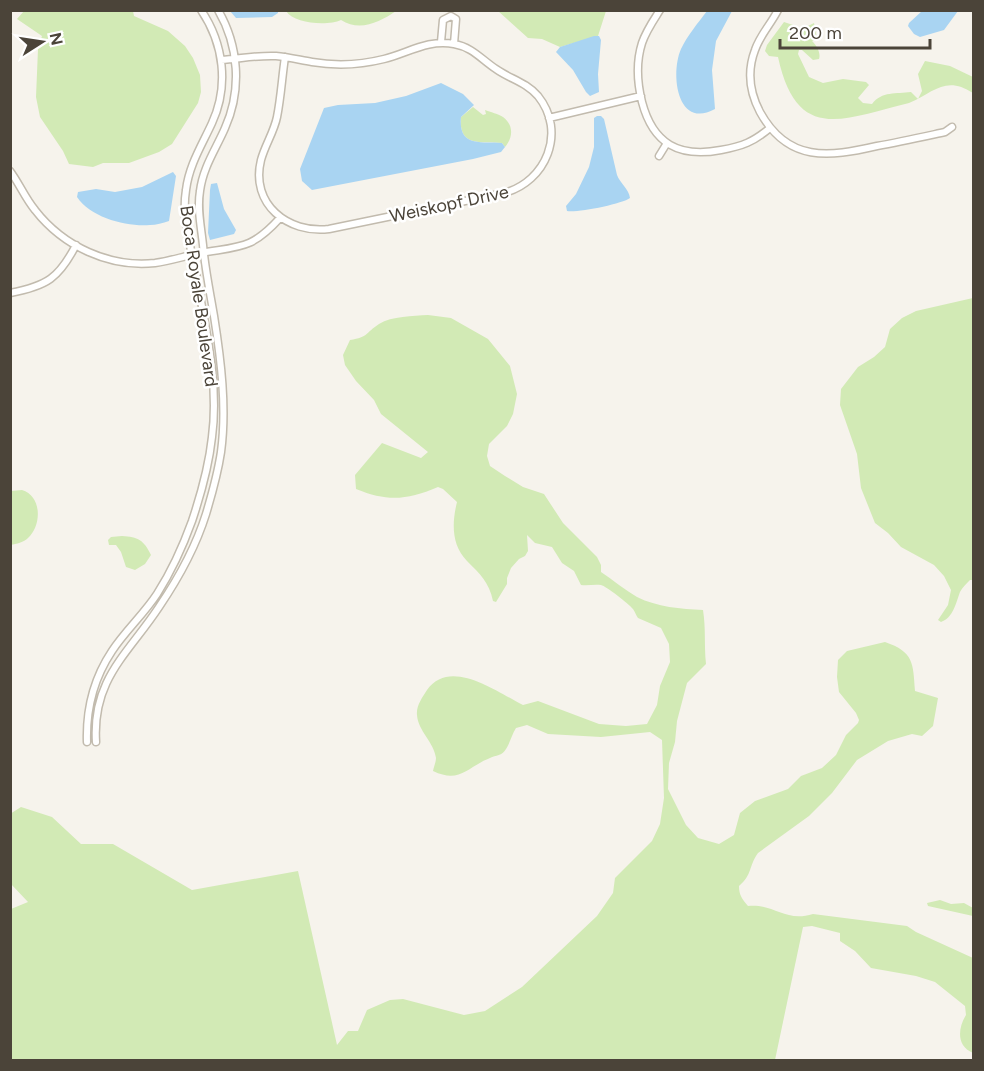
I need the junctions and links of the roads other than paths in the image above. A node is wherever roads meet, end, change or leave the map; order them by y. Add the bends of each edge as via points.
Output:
1 (201, 10) edge
2 (218, 10) edge
3 (660, 10) edge
4 (778, 10) edge
5 (441, 42) junction
6 (454, 44) junction
7 (285, 57) junction
8 (235, 59) junction
9 (221, 60) junction
10 (640, 96) junction
11 (549, 118) junction
12 (952, 127) dead end
13 (770, 128) junction
14 (667, 143) junction
15 (659, 156) dead end
16 (10, 171) edge
17 (280, 218) junction
18 (76, 244) junction
19 (203, 253) junction
20 (191, 255) junction
21 (10, 293) edge
22 (87, 742) dead end
23 (96, 742) dead end

1 - 9 street, Boca Royale Boulevard via 216,39
2 - 8 street, Boca Royale Boulevard via 230,34
3 - 10 street via 639,53
4 - 13 street via 759,41 750,75 754,98
5 - 6 street, Weiskopf Drive
5 - 6 street via 443,20 451,16 457,23
5 - 7 street, Weiskopf Drive via 351,64
6 - 11 street, Weiskopf Drive via 475,52 497,70 525,84 538,97
7 - 8 street, Weiskopf Drive
7 - 17 street via 277,117 260,169 264,196
8 - 9 street, Weiskopf Drive
8 - 19 street, Boca Royale Boulevard via 231,114 200,188
9 - 20 street, Boca Royale Boulevard via 222,83 216,112 195,156 186,189 185,217
10 - 11 street
10 - 14 street via 650,124
11 - 17 street, Weiskopf Drive via 551,144 546,160 531,180 511,192 321,230 297,227
12 - 13 street via 945,132 828,154 800,149
13 - 14 street via 748,144 706,153 688,152
14 - 15 street
16 - 18 street via 35,210 59,234
17 - 19 street via 252,243
18 - 20 street via 99,256 124,262 155,263
18 - 21 street via 56,276 34,288
19 - 20 street
19 - 23 street, Boca Royale Boulevard via 222,384 221,452 205,515 182,568 159,608 119,659 101,693
20 - 22 street, Boca Royale Boulevard via 212,374 212,437 206,467 180,550 157,594 112,652 98,678 86,723

